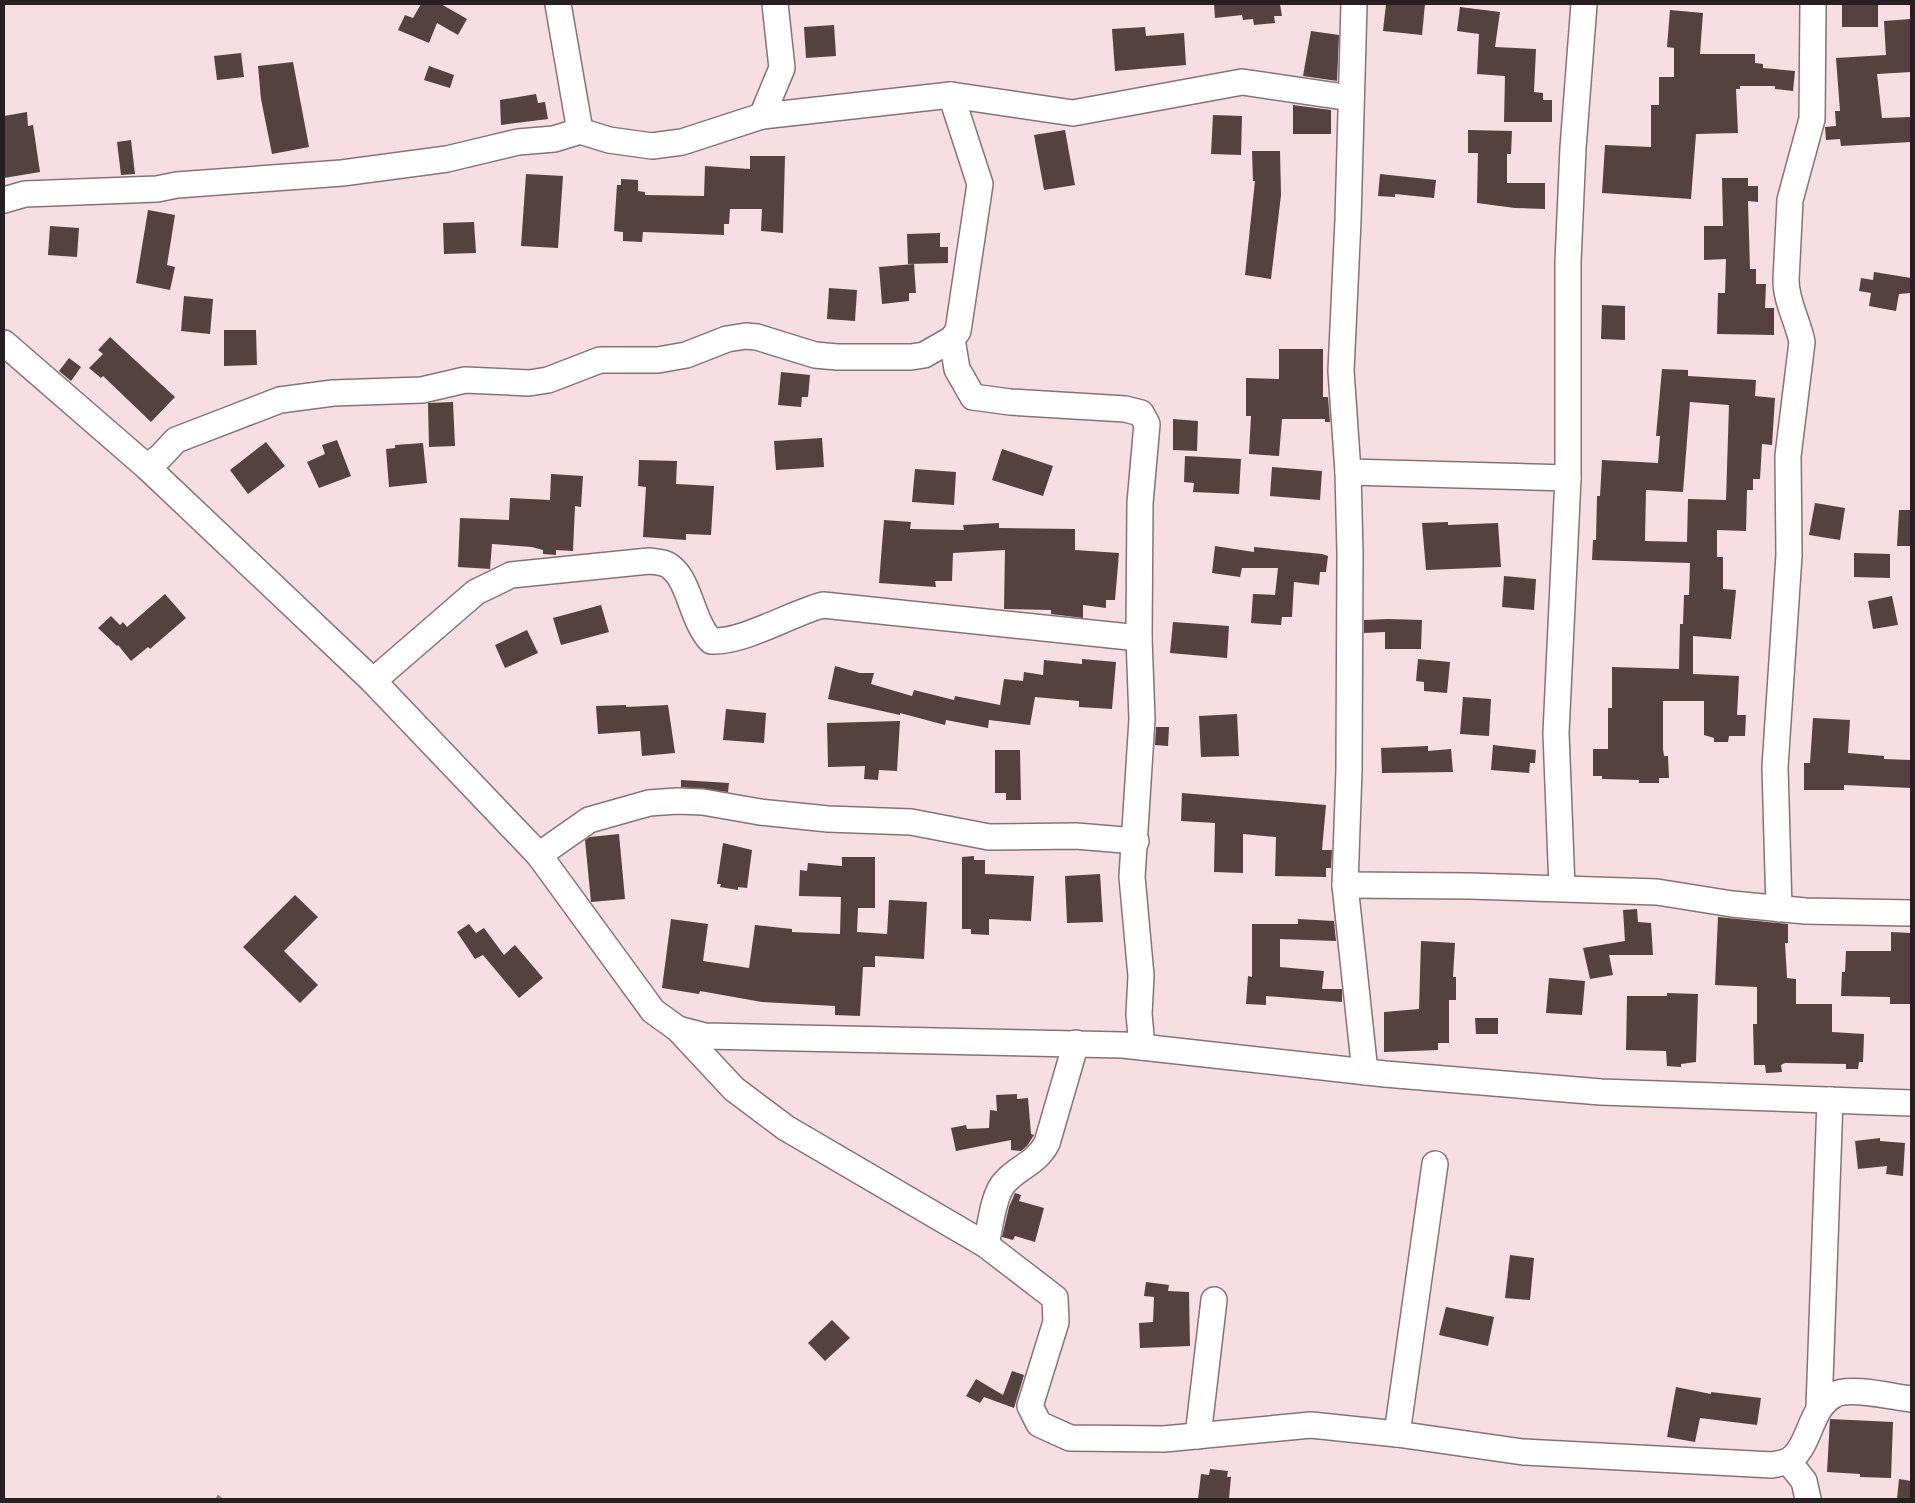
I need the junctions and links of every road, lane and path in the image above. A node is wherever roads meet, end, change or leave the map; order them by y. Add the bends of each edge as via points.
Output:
1 (558, 4) edge
2 (775, 4) edge
3 (1354, 4) edge
4 (1584, 4) edge
5 (1812, 4) edge
6 (951, 95) junction
7 (1351, 98) junction
8 (762, 116) junction
9 (580, 131) junction
10 (4, 200) edge
11 (952, 339) junction
12 (4, 343) edge
13 (147, 467) junction
14 (1348, 472) junction
15 (1568, 478) junction
16 (1139, 638) junction
17 (373, 681) junction
18 (1136, 842) junction
19 (539, 855) junction
20 (1345, 886) junction
21 (1562, 888) junction
22 (1779, 908) junction
23 (1911, 913) edge
24 (678, 1029) junction
25 (1076, 1043) junction
26 (1142, 1047) junction
27 (1365, 1072) junction
28 (1830, 1100) junction
29 (1911, 1103) edge
30 (1436, 1164) dead end
31 (986, 1245) junction
32 (1214, 1300) dead end
33 (1911, 1399) edge
34 (1819, 1408) junction
35 (1397, 1434) junction
36 (1198, 1436) junction
37 (1788, 1461) junction
38 (217, 1496) dead end
39 (221, 1499) edge
40 (1808, 1499) edge

1 - 9 street
2 - 8 street via 782,68
3 - 7 street
4 - 15 street via 1568,262
5 - 22 street via 1812,119 1790,200 1786,286 1802,342 1788,456 1789,555 1775,767
6 - 7 street via 1073,113 1242,82
6 - 8 street
6 - 11 street via 980,184 963,304 958,331
7 - 14 street via 1341,371
8 - 9 street via 682,142 652,146 609,140
9 - 10 street via 447,159 342,173 157,189 25,194
11 - 13 street via 924,355 837,357 815,355 746,336 727,339 686,355 658,360 600,360 548,380 530,383 465,380 422,390 333,393 280,400 176,440
11 - 16 street via 957,368 973,397 1141,413 1147,424 1140,503
12 - 13 street
13 - 17 street
14 - 15 street
14 - 20 street via 1349,770
15 - 21 street via 1556,733
16 - 17 street via 823,605 726,642 711,641 702,631 680,578 672,567 650,562 511,575 476,592
16 - 18 street via 1142,719
17 - 19 street
18 - 19 street via 1076,836 988,837 911,822 828,819 677,800 649,803 589,820
18 - 26 street via 1132,877 1141,976 1139,1014
19 - 24 street via 653,1011
20 - 21 street
20 - 27 street
21 - 22 street via 1664,892 1732,904
22 - 23 street
24 - 25 street via 705,1036
24 - 31 street via 734,1089 786,1128
25 - 26 street
25 - 31 street via 1047,1143 1040,1156 1004,1182 997,1196
26 - 27 street
27 - 28 street via 1601,1092
28 - 29 street
28 - 34 street
30 - 35 street
31 - 36 street via 1055,1298 1056,1322 1030,1406 1039,1424 1070,1438
32 - 36 street
33 - 34 street via 1855,1392 1834,1394
34 - 37 street via 1801,1446
35 - 36 street via 1311,1426
35 - 37 street via 1562,1455 1772,1465
37 - 40 street via 1804,1481
38 - 39 path

